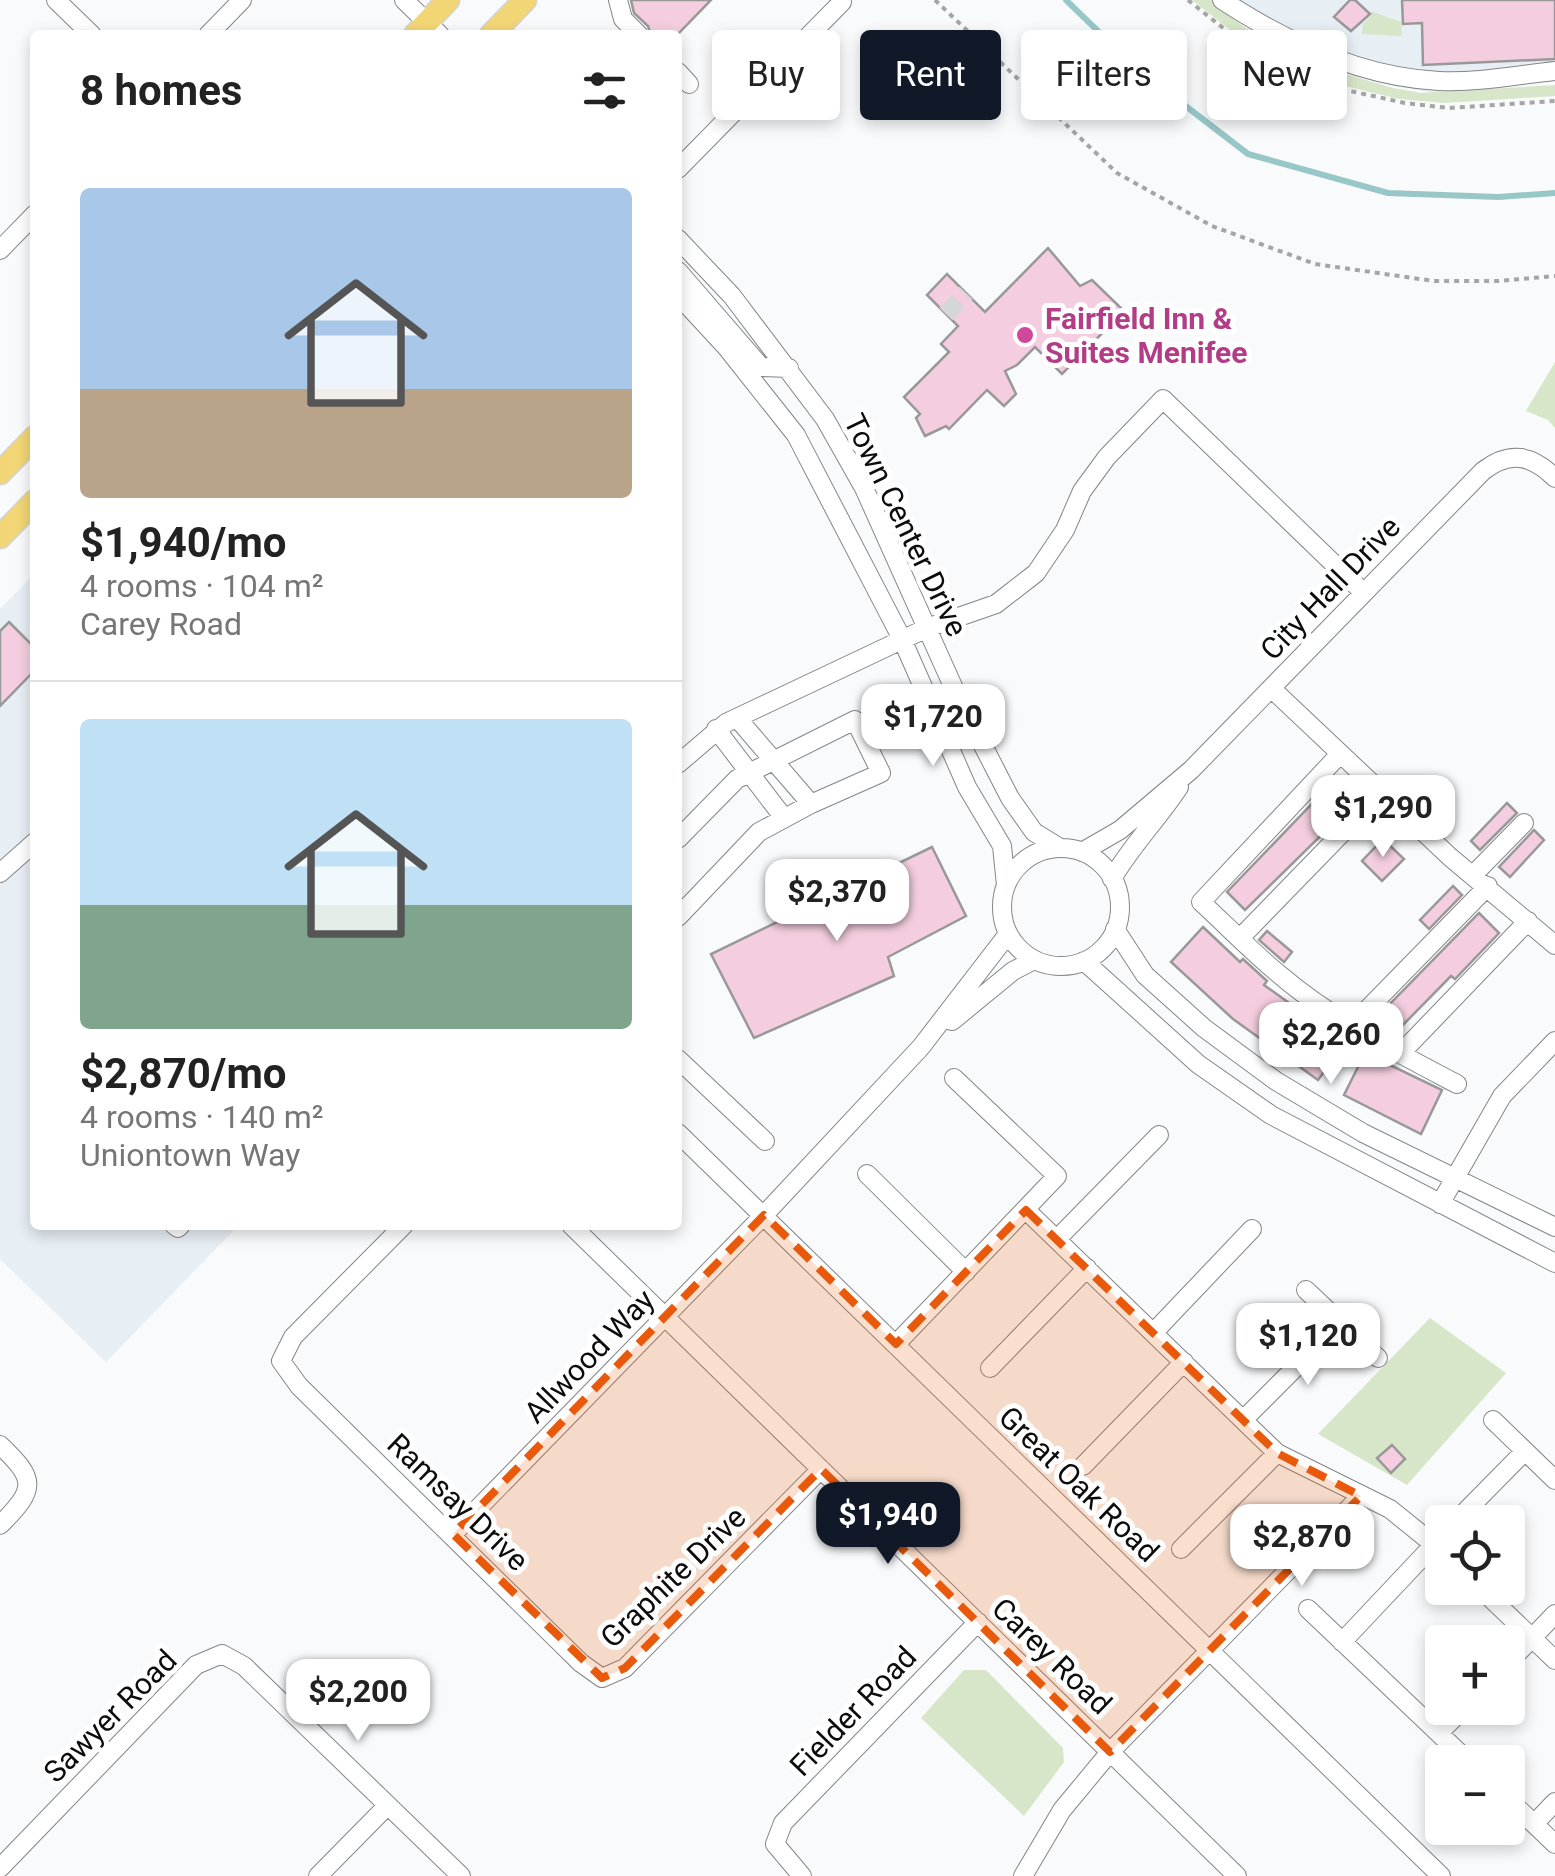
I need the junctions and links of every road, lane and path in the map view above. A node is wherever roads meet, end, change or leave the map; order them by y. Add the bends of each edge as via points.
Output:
1 (56, 0) edge
2 (242, 0) edge
3 (404, 0) edge
4 (448, 0) edge
5 (525, 0) edge
6 (618, 0) edge
7 (840, 0) edge
8 (935, 0) edge
9 (1222, 0) edge
10 (87, 30) edge
11 (213, 30) edge
12 (427, 30) edge
13 (429, 30) edge
14 (496, 30) edge
15 (634, 30) edge
16 (1555, 71) edge
17 (682, 165) edge
18 (30, 219) edge
19 (682, 243) edge
20 (0, 250) edge
21 (682, 276) edge
22 (1555, 276) edge
23 (682, 300) edge
24 (789, 368) junction
25 (30, 443) edge
26 (0, 473) edge
27 (1555, 478) edge
28 (30, 506) edge
29 (0, 537) edge
30 (1364, 593) junction
31 (927, 628) junction
32 (902, 640) junction
33 (1272, 688) junction
34 (736, 718) junction
35 (716, 729) junction
36 (1340, 754) junction
37 (682, 760) edge
38 (772, 762) junction
39 (1191, 770) junction
40 (748, 773) junction
41 (1382, 793) junction
42 (811, 804) junction
43 (784, 818) junction
44 (1524, 823) dead end
45 (682, 836) edge
46 (30, 846) edge
47 (1060, 848) junction
48 (1082, 852) junction
49 (3, 866) edge
50 (1112, 879) junction
51 (1480, 880) junction
52 (1006, 885) junction
53 (682, 913) edge
54 (1528, 921) junction
55 (1116, 929) junction
56 (1008, 934) junction
57 (1240, 938) junction
58 (1555, 945) edge
59 (1034, 960) junction
60 (1084, 961) junction
61 (1352, 1025) junction
62 (1555, 1041) edge
63 (921, 1047) junction
64 (1400, 1054) junction
65 (682, 1069) edge
66 (954, 1078) dead end
67 (1457, 1084) dead end
68 (1159, 1135) dead end
69 (682, 1137) edge
70 (765, 1141) dead end
71 (866, 1174) dead end
72 (1454, 1178) junction
73 (1440, 1204) junction
74 (1026, 1210) junction
75 (764, 1216) junction
76 (1555, 1228) edge
77 (399, 1230) edge
78 (575, 1230) edge
79 (1252, 1230) dead end
80 (1057, 1240) junction
81 (1555, 1263) edge
82 (1087, 1268) junction
83 (966, 1272) junction
84 (1306, 1290) dead end
85 (666, 1316) junction
86 (1340, 1323) junction
87 (1153, 1333) junction
88 (896, 1344) junction
89 (1378, 1358) dead end
90 (1184, 1362) junction
91 (990, 1368) dead end
92 (1243, 1420) junction
93 (1493, 1420) dead end
94 (0, 1445) edge
95 (1525, 1452) junction
96 (1277, 1453) junction
97 (1083, 1466) dead end
98 (821, 1469) junction
99 (1555, 1480) edge
100 (1361, 1496) junction
101 (1472, 1505) edge
102 (0, 1525) edge
103 (453, 1534) junction
104 (1425, 1534) edge
105 (1181, 1549) dead end
106 (1425, 1559) edge
107 (1498, 1605) edge
108 (1308, 1609) dead end
109 (1555, 1614) edge
110 (978, 1622) junction
111 (1532, 1638) junction
112 (1342, 1642) junction
113 (1525, 1645) edge
114 (1209, 1649) junction
115 (1555, 1660) edge
116 (602, 1678) joint
117 (1448, 1725) edge
118 (1439, 1734) junction
119 (1451, 1745) edge
120 (1110, 1752) junction
121 (1555, 1802) edge
122 (388, 1806) junction
123 (1525, 1815) edge
124 (1534, 1824) junction
125 (1555, 1844) edge
126 (0, 1868) edge
127 (318, 1876) edge
128 (461, 1876) edge
129 (802, 1876) edge
130 (1023, 1876) edge
131 (1237, 1876) edge
132 (1441, 1876) edge

1 - 10 street
2 - 11 street
3 - 12 street
4 - 13 main road
5 - 14 main road
6 - 15 street
7 - 17 street
8 - 22 path via 1116,173 1212,226 1315,264 1450,281
9 - 16 street via 1299,46 1408,78 1442,82
18 - 20 street
19 - 24 street, Town Center Drive
21 - 24 street via 760,366
23 - 32 street, Town Center Drive via 796,435
24 - 31 street, Town Center Drive via 864,488
25 - 26 main road
27 - 30 street, City Hall Drive via 1540,463 1516,456 1493,463
28 - 29 main road
30 - 31 street via 1163,399 1082,490 1036,573 996,604
30 - 33 street, City Hall Drive
31 - 32 street
31 - 47 street, Town Center Drive via 1010,798 1034,832
32 - 34 street
32 - 52 street, Town Center Drive via 1002,846
33 - 36 street
33 - 39 street, City Hall Drive
34 - 35 street
34 - 38 street
35 - 37 street
35 - 40 street
36 - 41 street
36 - 57 street via 1200,902
38 - 40 street
38 - 42 street
38 - 42 street via 855,720 881,773
39 - 48 street, City Hall Drive via 1120,830
39 - 50 street, City Hall Drive
40 - 43 street
40 - 45 street
41 - 51 street
41 - 57 street
42 - 43 street
43 - 53 street via 759,832
44 - 51 street
46 - 49 street
47 - 48 street
47 - 52 street via 1028,858
48 - 50 street
50 - 55 street
51 - 54 street
51 - 61 street
52 - 56 street, Town Center Drive
54 - 58 street
54 - 64 street
55 - 60 street
55 - 72 street via 1145,975 1276,1082
56 - 59 street
56 - 63 street
57 - 61 street
59 - 60 street via 1059,966
59 - 63 street
60 - 73 street via 1198,1064 1271,1115
61 - 64 street
62 - 72 street via 1502,1096
63 - 75 street
64 - 67 street
65 - 70 street
66 - 74 street via 1056,1176
68 - 80 street
69 - 75 street, Great Oak Road
71 - 83 street
72 - 73 street
72 - 76 street
73 - 81 street
74 - 80 street
74 - 83 street
75 - 85 street, Allwood Way
75 - 88 street, Great Oak Road
77 - 103 street, Ramsay Drive via 293,1337 281,1361
78 - 85 street, Carey Road
79 - 87 street
80 - 82 street
82 - 87 street
82 - 91 street
83 - 88 street
84 - 86 street
85 - 98 street, Carey Road
85 - 103 street, Allwood Way
86 - 89 street
86 - 92 street
87 - 90 street
88 - 114 street, Great Oak Road
90 - 92 street
90 - 97 street
92 - 96 street
93 - 95 street
94 - 102 street via 24,1468 28,1482 24,1499
95 - 99 street
95 - 101 street
96 - 100 street
96 - 105 street
98 - 110 street, Carey Road
98 - 116 street, Graphite Drive via 625,1668
100 - 104 street
100 - 114 street
103 - 116 street, Ramsay Drive
106 - 112 street
107 - 111 street
108 - 112 street
109 - 111 street
110 - 120 street, Carey Road
110 - 129 street, Fielder Road via 783,1823 776,1844
111 - 113 street
111 - 115 street
112 - 118 street
114 - 120 street
114 - 132 street, Great Oak Road
117 - 118 street
118 - 119 street
120 - 130 street via 1062,1810
120 - 131 street, Carey Road
121 - 124 street
122 - 126 street, Sawyer Road via 244,1666 222,1654 196,1666
122 - 127 street
122 - 128 street
123 - 124 street
124 - 125 street

